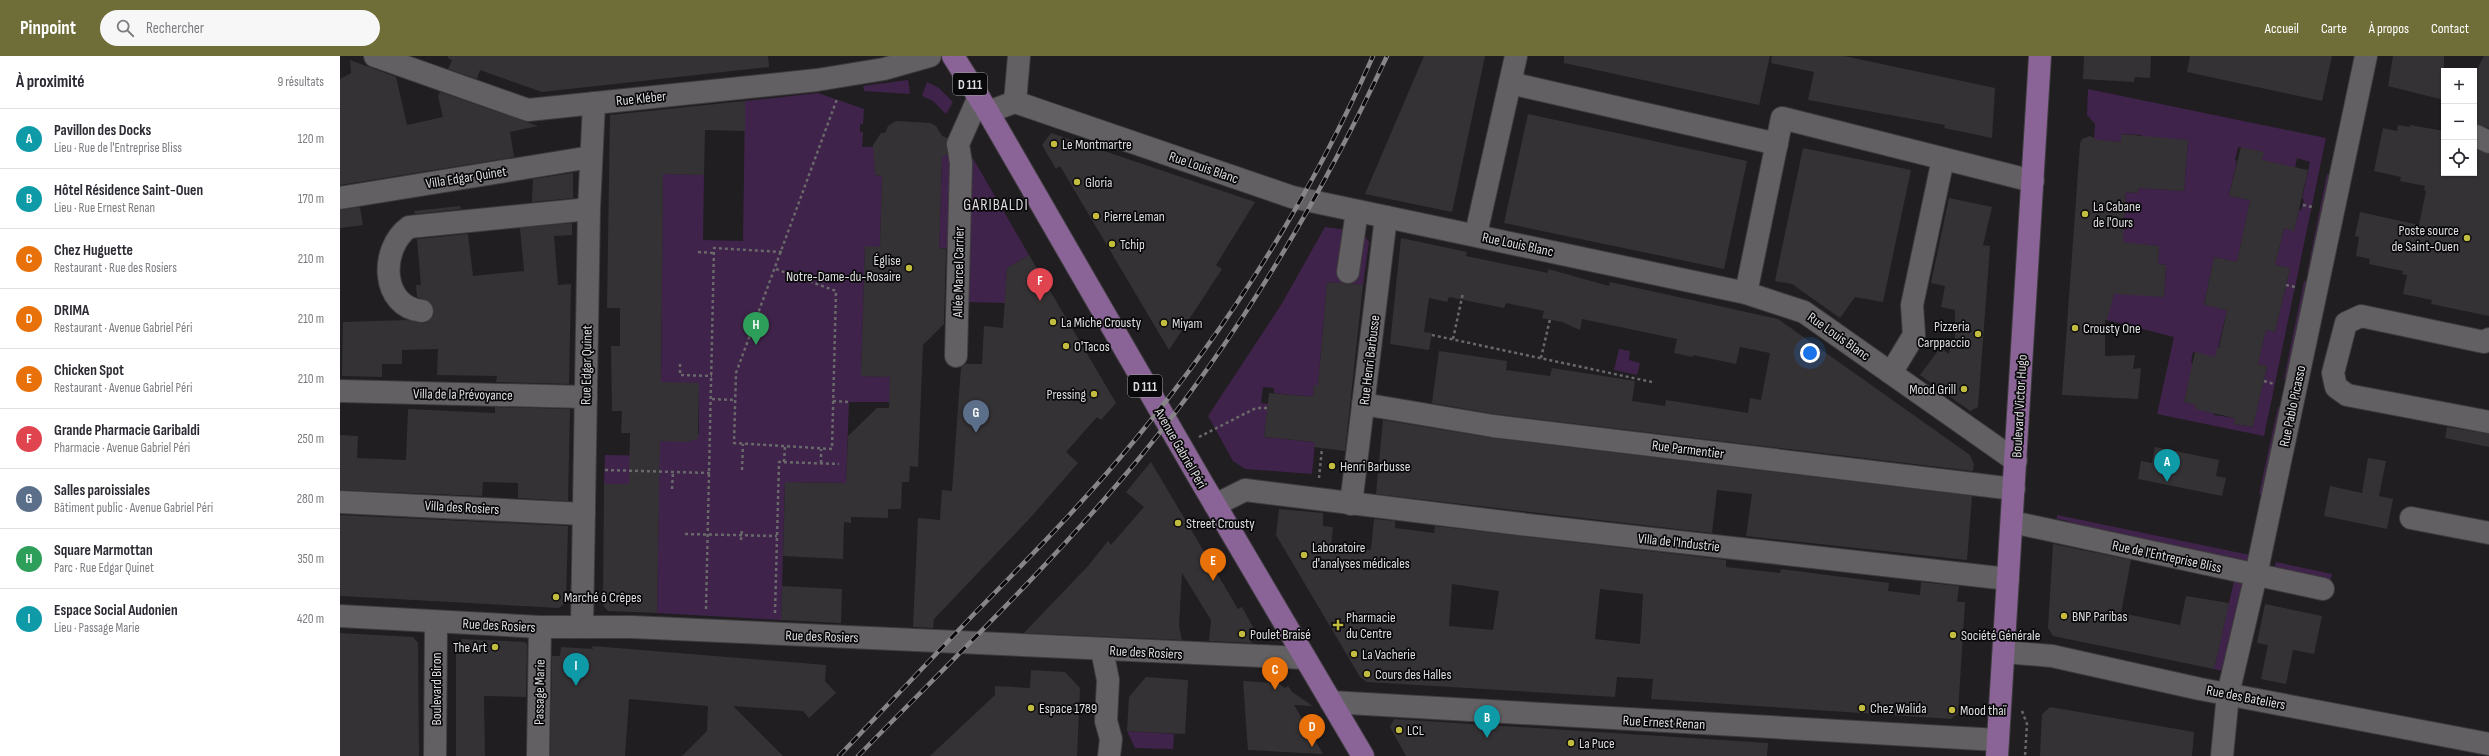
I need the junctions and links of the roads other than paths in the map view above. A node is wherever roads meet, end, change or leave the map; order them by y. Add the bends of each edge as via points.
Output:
1 (953, 56) edge
2 (1019, 56) edge
3 (1516, 56) edge
4 (2040, 56) edge
5 (2366, 56) edge
6 (389, 58) edge
7 (914, 58) edge
8 (1510, 83) junction
9 (1015, 102) junction
10 (594, 103) junction
11 (983, 104) junction
12 (1777, 144) junction
13 (591, 157) junction
14 (1943, 159) junction
15 (2033, 181) junction
16 (340, 198) edge
17 (589, 209) junction
18 (1357, 211) junction
19 (1386, 217) junction
20 (1476, 234) junction
21 (1348, 272) dead end
22 (1746, 293) junction
23 (422, 311) dead end
24 (2489, 339) edge
25 (956, 356) dead end
26 (1891, 373) junction
27 (340, 390) edge
28 (586, 397) junction
29 (1363, 404) junction
30 (2489, 422) edge
31 (2016, 461) junction
32 (2014, 489) junction
33 (340, 502) edge
34 (1351, 504) junction
35 (1215, 505) junction
36 (584, 514) junction
37 (2411, 518) dead end
38 (2012, 522) junction
39 (2489, 533) edge
40 (2256, 575) junction
41 (2008, 579) junction
42 (2323, 590) dead end
43 (340, 616) edge
44 (436, 622) junction
45 (582, 626) junction
46 (540, 627) junction
47 (1102, 650) junction
48 (2004, 652) junction
49 (1305, 658) junction
50 (2228, 694) junction
51 (1331, 702) junction
52 (2489, 744) edge
53 (1997, 748) edge
54 (435, 756) edge
55 (538, 756) edge
56 (1109, 756) edge
57 (1363, 756) edge
58 (2222, 756) edge

1 - 11 main road, Avenue Gabriel Péri / D 111
2 - 9 street
3 - 8 street
4 - 15 main road, Boulevard Victor Hugo
5 - 40 street, Rue Pablo Picasso
6 - 10 street, Rue Kléber via 528,110
7 - 10 street, Rue Kléber via 846,76
8 - 12 street
8 - 20 street
9 - 11 street
9 - 18 street, Rue Louis Blanc via 1292,197
10 - 13 street, Rue Edgar Quinet
11 - 25 street, Allée Marcel Carrier via 957,150 961,163
11 - 35 main road, Avenue Gabriel Péri / D 111
12 - 14 street via 1782,118
12 - 22 street
13 - 16 street, Villa Edgar Quinet
13 - 17 street, Rue Edgar Quinet
14 - 15 street
14 - 26 street via 1912,305 1914,335
15 - 31 main road, Boulevard Victor Hugo
17 - 23 street via 409,227 393,244 389,256 389,276 398,298 405,306
17 - 28 street, Rue Edgar Quinet
18 - 19 street, Rue Louis Blanc
18 - 21 street
19 - 20 street, Rue Louis Blanc
19 - 29 street, Rue Henri Barbusse
20 - 22 street, Rue Louis Blanc
22 - 26 street, Rue Louis Blanc via 1804,312
24 - 30 street via 2484,342 2361,316 2346,323 2333,373 2336,387 2347,395
26 - 31 street, Rue Louis Blanc
27 - 28 street, Villa de la Prévoyance
28 - 36 street, Rue Edgar Quinet
29 - 32 street, Rue Parmentier via 1493,426
29 - 34 street, Rue Henri Barbusse
31 - 32 main road, Boulevard Victor Hugo
32 - 38 main road, Boulevard Victor Hugo
33 - 36 street, Villa des Rosiers
34 - 35 street, Villa de l'Industrie via 1245,490
34 - 41 street, Villa de l'Industrie
35 - 49 main road, Avenue Gabriel Péri / D 111
36 - 45 street, Rue Edgar Quinet
37 - 39 street
38 - 40 street, Rue de l'Entreprise Bliss
38 - 41 main road, Boulevard Victor Hugo
40 - 42 street, Rue de l'Entreprise Bliss
40 - 50 street, Rue Pablo Picasso
41 - 48 main road, Boulevard Victor Hugo
43 - 44 street, Rue des Rosiers
44 - 46 street, Rue des Rosiers
44 - 54 street, Boulevard Biron
45 - 46 street, Rue des Rosiers
45 - 47 street, Rue des Rosiers
46 - 55 street, Passage Marie
47 - 49 street, Rue des Rosiers
47 - 56 street via 1108,680 1106,722 1111,739
48 - 50 street, Rue des Bateliers via 2052,656
48 - 53 main road, Boulevard Victor Hugo
49 - 51 main road, Avenue Gabriel Péri / D 111
50 - 52 street, Rue des Bateliers
50 - 58 street, Rue Pablo Picasso
51 - 53 street, Rue Ernest Renan
51 - 57 main road, Avenue Gabriel Péri / D 111

